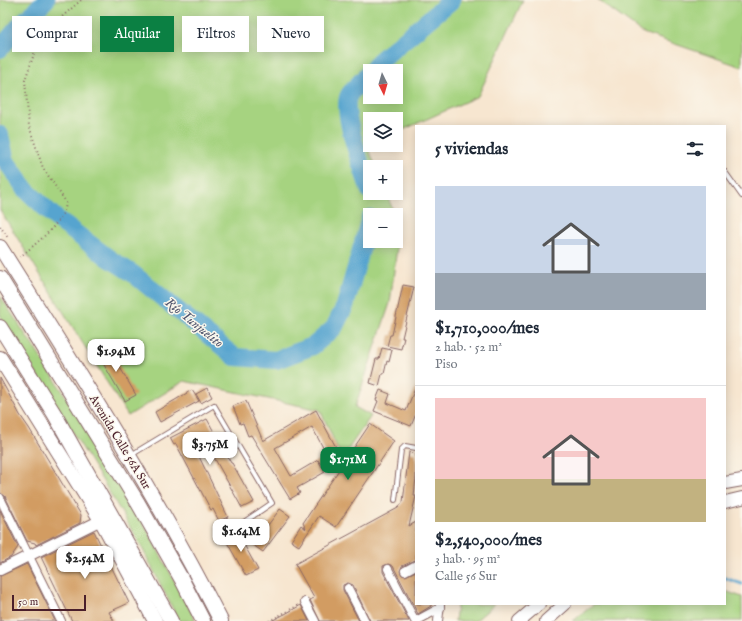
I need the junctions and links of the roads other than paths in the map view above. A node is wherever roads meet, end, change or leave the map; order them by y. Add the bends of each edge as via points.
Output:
1 (726, 173) edge
2 (742, 196) edge
3 (0, 247) edge
4 (0, 278) edge
5 (0, 327) edge
6 (0, 358) edge
7 (20, 392) junction
8 (82, 410) junction
9 (55, 415) junction
10 (415, 448) edge
11 (129, 456) junction
12 (742, 480) edge
13 (726, 483) edge
14 (0, 498) edge
15 (742, 498) edge
16 (395, 500) dead end
17 (726, 502) edge
18 (101, 520) junction
19 (244, 522) dead end
20 (29, 556) junction
21 (415, 565) edge
22 (388, 569) dead end
23 (0, 570) edge
24 (405, 570) dead end
25 (348, 588) dead end
26 (305, 602) road end
27 (537, 605) edge
28 (564, 605) edge
29 (440, 606) edge
30 (61, 621) edge
31 (154, 621) edge
32 (171, 621) edge
33 (203, 621) edge
34 (221, 621) edge
35 (315, 621) edge
36 (365, 621) edge
37 (416, 621) edge
38 (438, 621) edge
39 (519, 621) edge
40 (547, 621) edge

1 - 2 lane
3 - 11 highway, Avenida Calle 56A Sur
4 - 8 highway, Avenida Calle 56A Sur
5 - 9 highway
6 - 7 highway
7 - 9 highway
7 - 18 highway
8 - 11 highway
8 - 33 highway, Avenida Calle 56A Sur via 138,503
9 - 32 highway
10 - 16 lane via 405,446 401,450
11 - 19 lane via 214,405 272,503
11 - 34 highway, Avenida Calle 56A Sur via 171,527
12 - 13 main road
14 - 20 street
15 - 17 main road
18 - 20 street
18 - 31 highway
20 - 23 street
20 - 30 street
21 - 24 street
22 - 37 street
25 - 36 street
26 - 35 street
27 - 39 main road
28 - 40 main road
29 - 37 street
29 - 38 street

